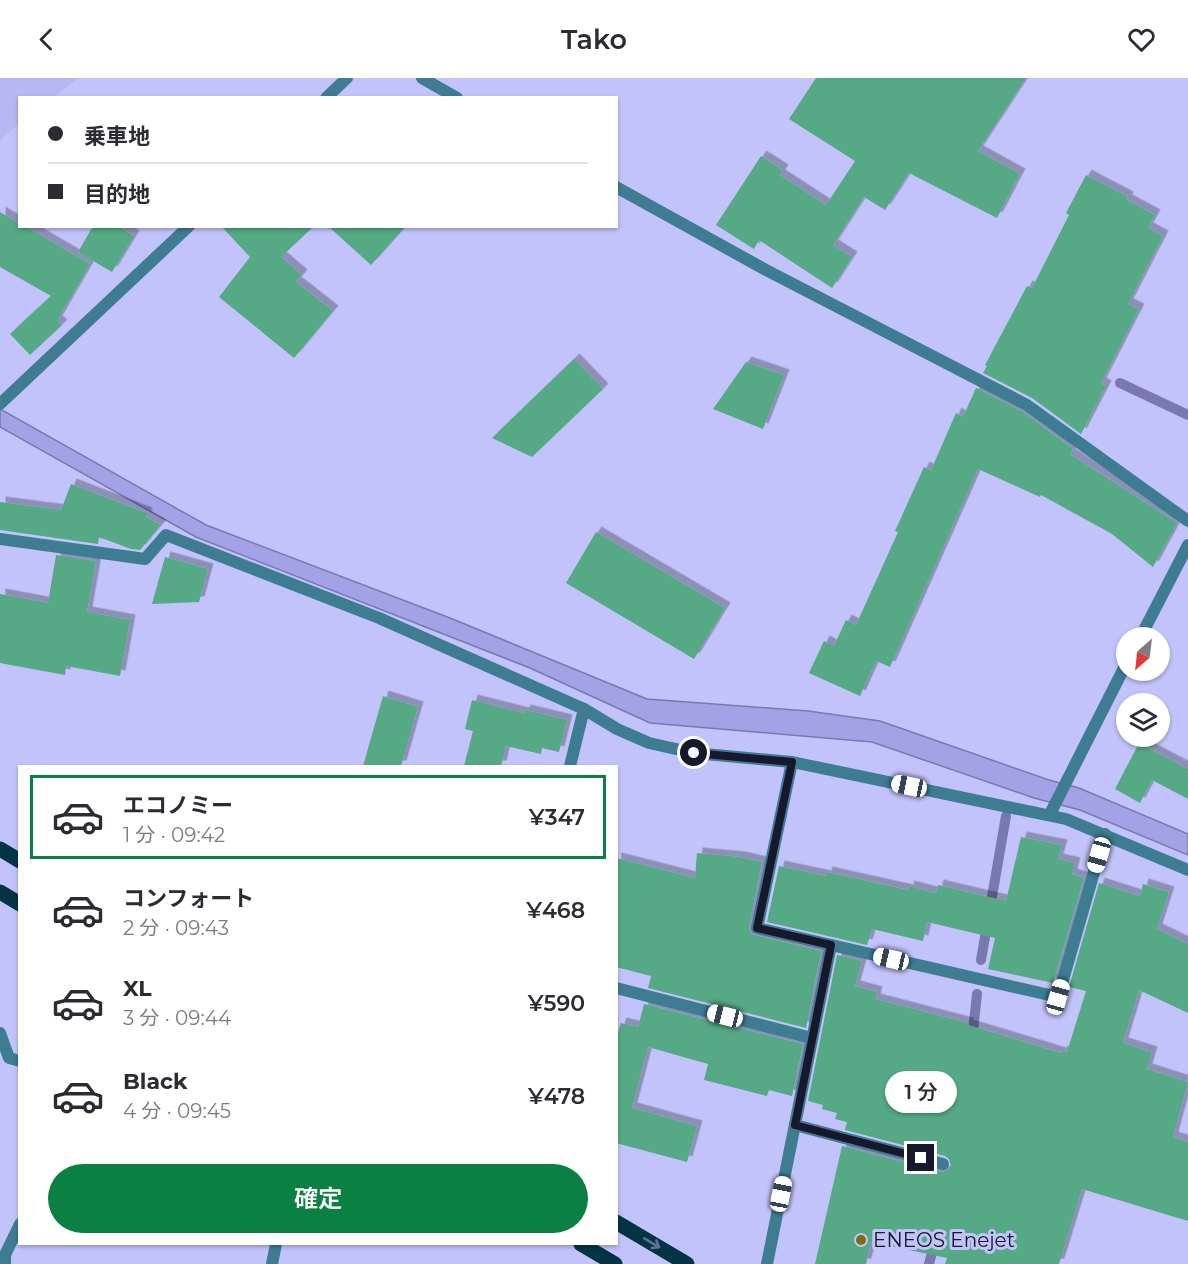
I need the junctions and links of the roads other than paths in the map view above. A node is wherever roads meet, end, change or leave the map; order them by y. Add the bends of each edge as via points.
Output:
1 (347, 78) edge
2 (422, 78) edge
3 (328, 96) edge
4 (454, 96) edge
5 (618, 188) edge
6 (187, 228) edge
7 (0, 404) edge
8 (1188, 521) edge
9 (0, 539) edge
10 (1188, 545) edge
11 (1146, 627) edge
12 (1117, 681) edge
13 (584, 709) junction
14 (792, 762) junction
15 (570, 765) edge
16 (1052, 810) junction
17 (1105, 834) junction
18 (0, 849) edge
19 (18, 860) edge
20 (1188, 870) edge
21 (0, 892) edge
22 (18, 903) edge
23 (831, 945) junction
24 (618, 989) edge
25 (0, 1033) edge
26 (812, 1038) junction
27 (18, 1060) edge
28 (795, 1125) junction
29 (943, 1164) dead end
30 (618, 1223) edge
31 (18, 1228) edge
32 (276, 1245) edge
33 (583, 1245) edge
34 (5, 1264) edge
35 (272, 1264) edge
36 (615, 1264) edge
37 (687, 1264) edge
38 (767, 1264) edge

1 - 3 street
2 - 4 street
5 - 8 street via 766,270 1027,405
6 - 7 street
9 - 13 street via 145,559 166,535 379,618
10 - 11 street
12 - 16 street
13 - 14 street via 649,743 694,753
13 - 15 street
14 - 16 street
14 - 23 street via 757,928
16 - 17 street
17 - 20 street
17 - 23 street via 1058,997
18 - 19 main road
21 - 22 main road
23 - 26 street
24 - 26 street
25 - 27 street via 9,1058
26 - 28 street
28 - 29 street
28 - 38 street
30 -> 37 main road
31 - 34 street via 5,1255
32 - 35 street
33 - 36 main road

